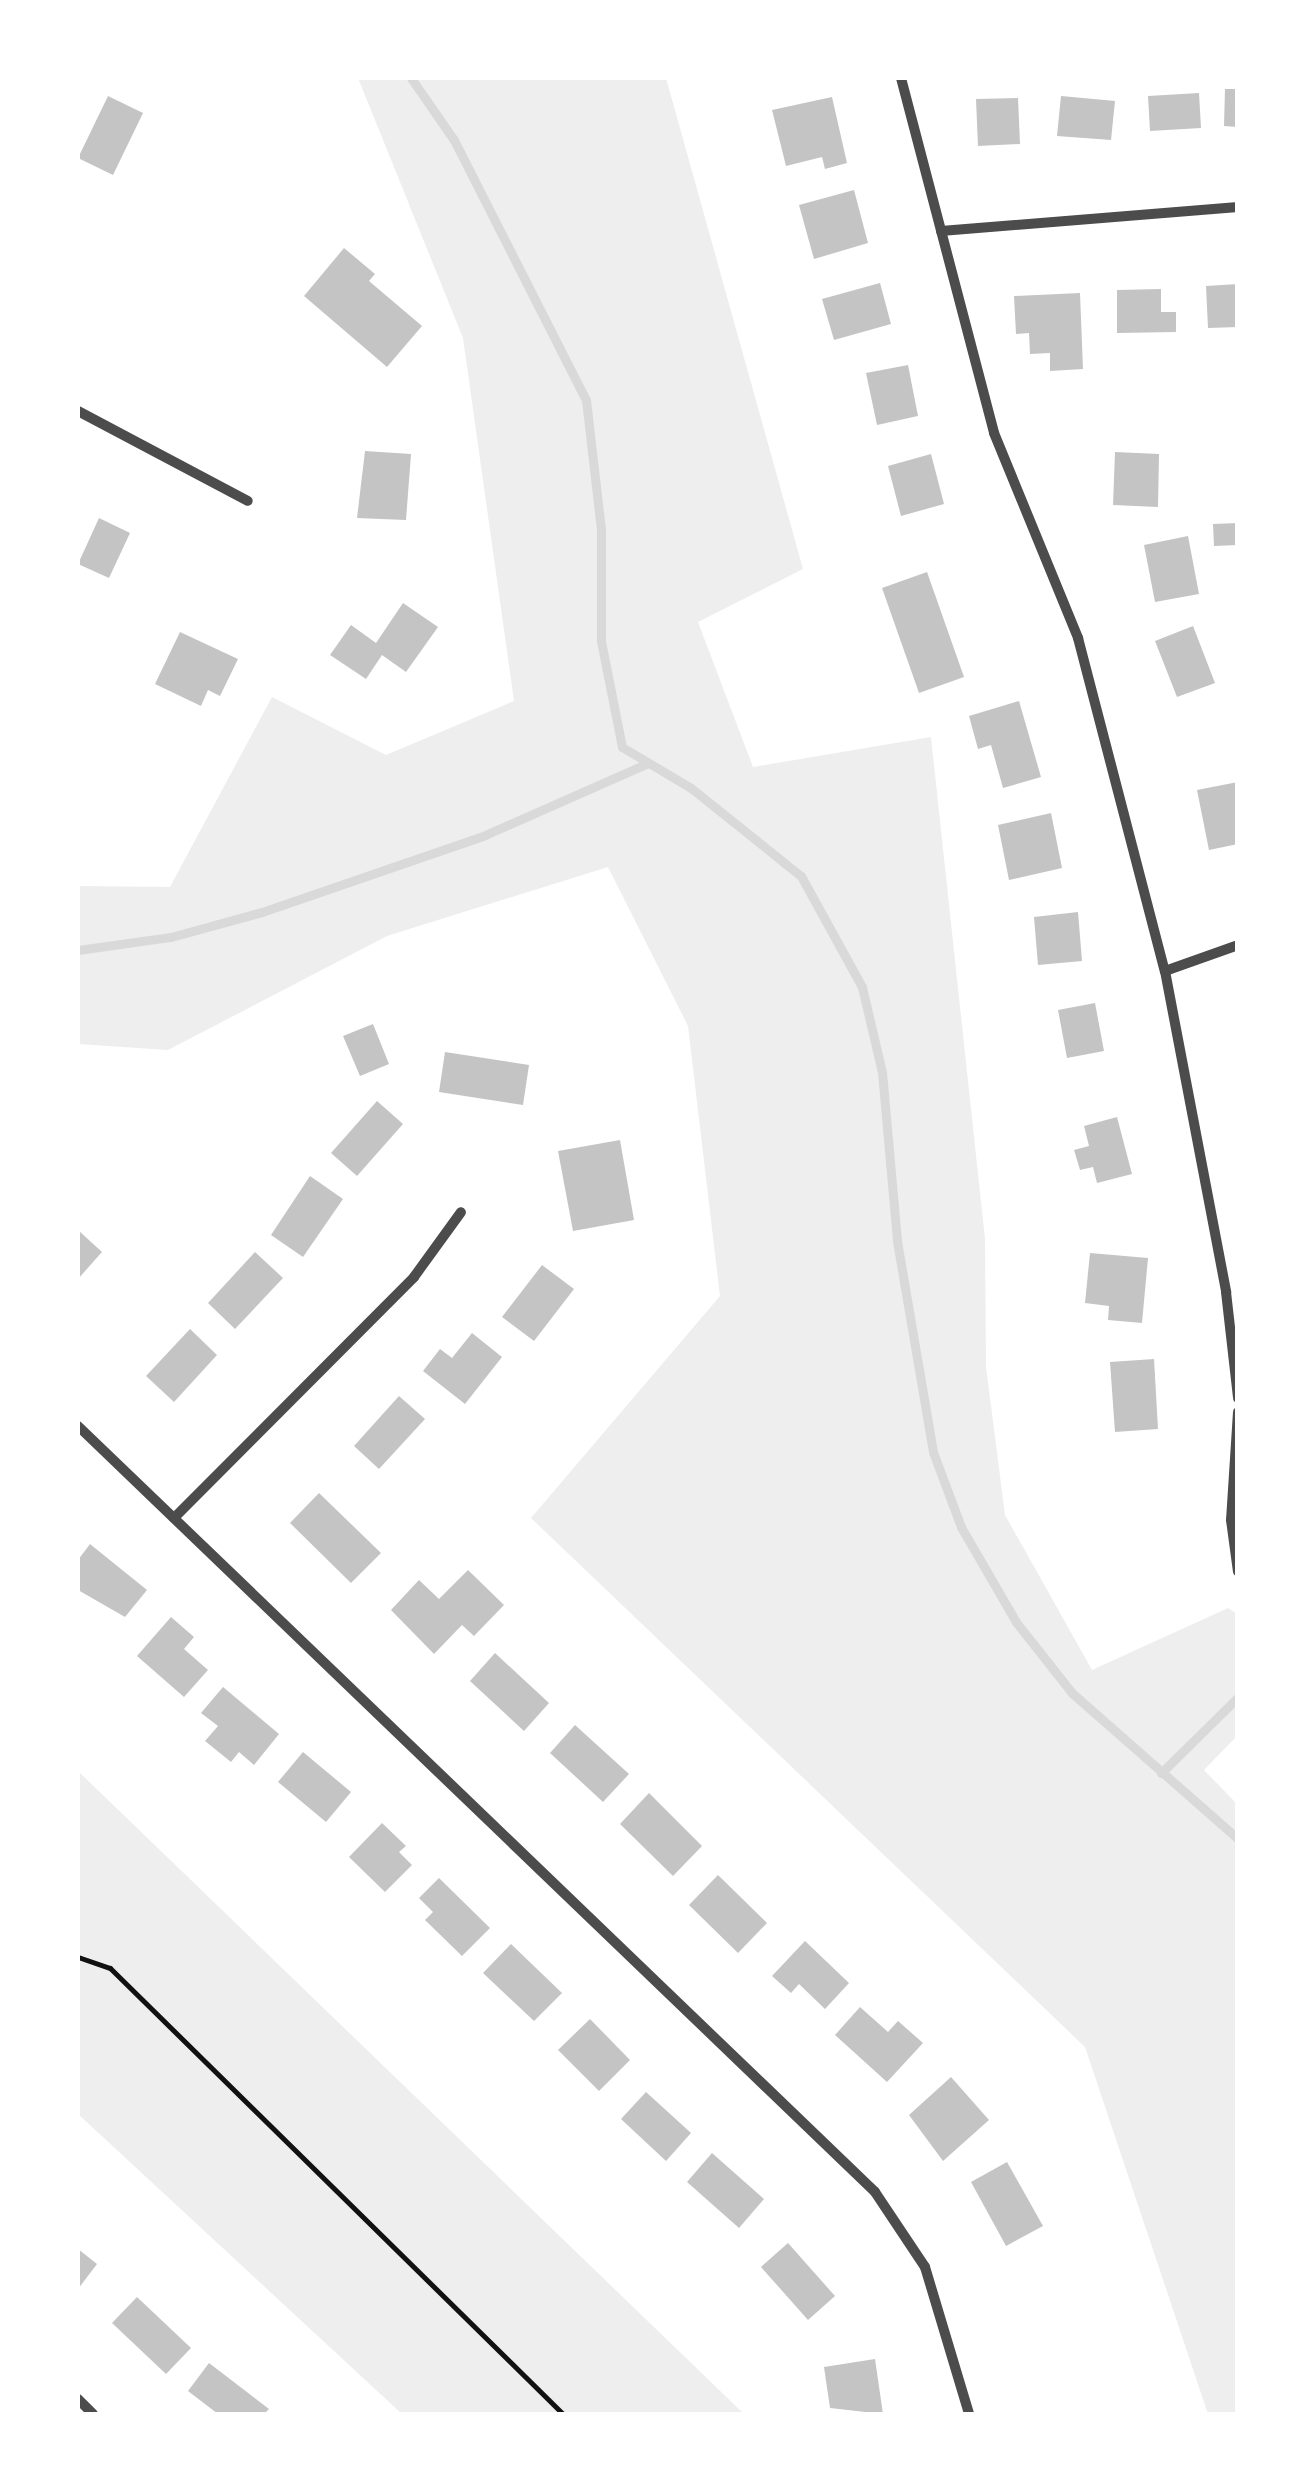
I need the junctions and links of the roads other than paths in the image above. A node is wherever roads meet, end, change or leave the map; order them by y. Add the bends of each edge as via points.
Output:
1 (901, 78) edge
2 (1238, 207) edge
3 (941, 231) junction
4 (78, 411) edge
5 (248, 501) dead end
6 (1238, 944) edge
7 (1165, 972) junction
8 (462, 1212) dead end
9 (1238, 1398) edge
10 (1238, 1412) edge
11 (78, 1426) edge
12 (174, 1518) junction
13 (1238, 1572) edge
14 (78, 2399) edge
15 (93, 2414) edge
16 (969, 2414) edge

1 - 3 street
2 - 3 street
3 - 7 street via 994,433 1078,638
4 - 5 street
6 - 7 street
7 - 9 street via 1226,1292
8 - 12 street via 414,1277
10 - 13 street via 1231,1520
11 - 12 street
12 - 16 street via 875,2192 925,2268
14 - 15 street

